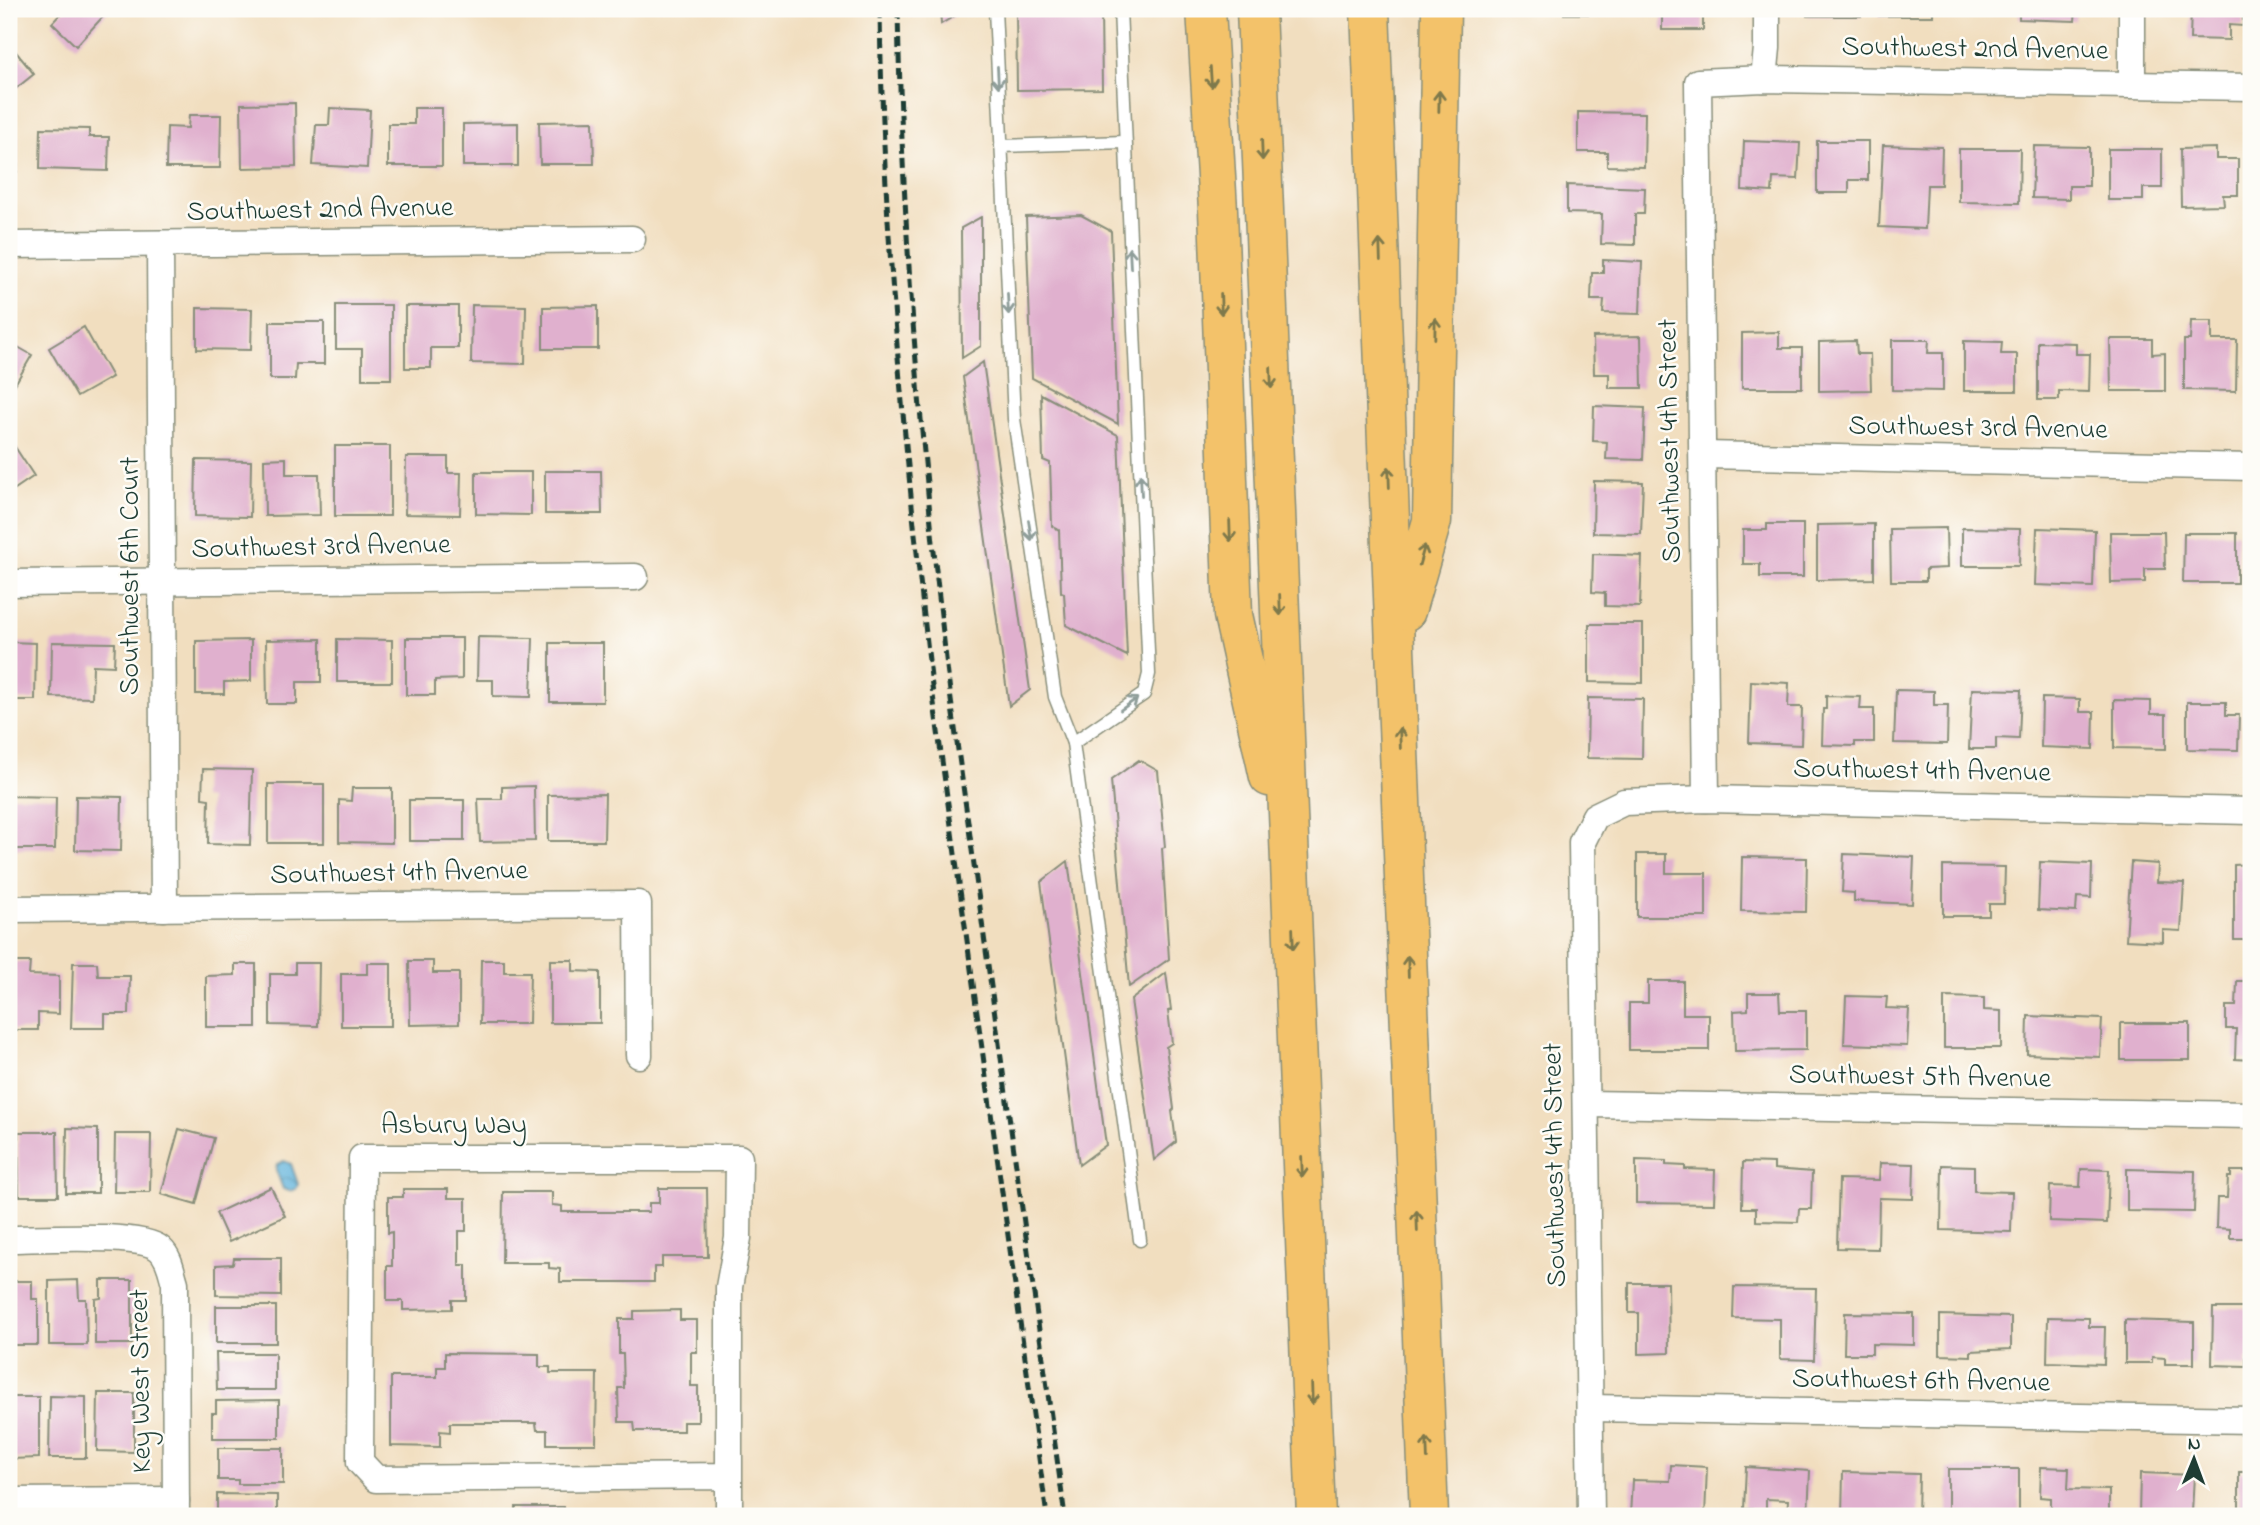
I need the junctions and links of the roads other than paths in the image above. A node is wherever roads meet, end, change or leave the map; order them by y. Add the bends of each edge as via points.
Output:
1 (995, 9) edge
2 (1120, 9) edge
3 (1206, 9) edge
4 (1256, 9) edge
5 (1370, 9) edge
6 (1441, 9) edge
7 (1767, 9) edge
8 (2132, 9) edge
9 (1764, 79) junction
10 (1698, 82) joint
11 (2132, 84) junction
12 (2251, 87) edge
13 (1125, 142) junction
14 (1001, 146) junction
15 (632, 239) dead end
16 (160, 244) junction
17 (9, 245) edge
18 (1704, 455) junction
19 (2251, 467) edge
20 (635, 577) dead end
21 (163, 582) junction
22 (9, 583) edge
23 (1396, 643) junction
24 (1073, 743) junction
25 (1706, 799) junction
26 (2251, 811) edge
27 (1595, 816) joint
28 (1291, 871) junction
29 (164, 908) junction
30 (9, 909) edge
31 (639, 1055) dead end
32 (1587, 1104) junction
33 (2251, 1115) edge
34 (9, 1239) edge
35 (1140, 1240) dead end
36 (1590, 1408) junction
37 (2251, 1420) edge
38 (729, 1476) junction
39 (9, 1501) edge
40 (176, 1508) edge
41 (729, 1516) edge
42 (1316, 1516) edge
43 (1429, 1516) edge
44 (1591, 1516) edge

1 -> 14 lane
2 - 13 lane
3 -> 28 highway via 1233,615
4 -> 28 highway
23 -> 5 highway
23 -> 6 highway via 1432,521
7 - 9 street
8 - 11 street
9 - 10 street, Southwest 2nd Avenue
9 - 11 street, Southwest 2nd Avenue
10 - 18 street, Southwest 4th Street
11 - 12 street, Southwest 2nd Avenue
13 - 14 lane
24 -> 13 lane via 1144,694 1149,674
14 -> 24 lane via 1014,419 1055,696
15 - 16 street, Southwest 2nd Avenue
16 - 17 street, Southwest 2nd Avenue
16 - 21 street, Southwest 6th Court
18 - 19 street, Southwest 3rd Avenue
18 - 25 street, Southwest 4th Street
20 - 21 street, Southwest 3rd Avenue
21 - 22 street, Southwest 3rd Avenue
21 - 29 street, Southwest 6th Court
43 -> 23 highway
24 - 35 lane
25 - 26 street, Southwest 4th Avenue
25 - 27 street, Southwest 4th Avenue via 1624,802
27 - 32 street, Southwest 4th Street via 1582,842
28 -> 42 highway
29 - 30 street, Southwest 4th Avenue
29 - 31 street, Southwest 4th Avenue via 638,904
32 - 33 street, Southwest 5th Avenue
32 - 36 street, Southwest 4th Street
34 - 40 street, Key West Street via 147,1241 169,1261 175,1283
36 - 37 street, Southwest 6th Avenue
36 - 44 street, Southwest 4th Street
38 - 38 street, Asbury Way via 376,1479 360,1462 362,1158 739,1158 738,1238 729,1287
38 - 41 street, Asbury Way
39 - 40 street

